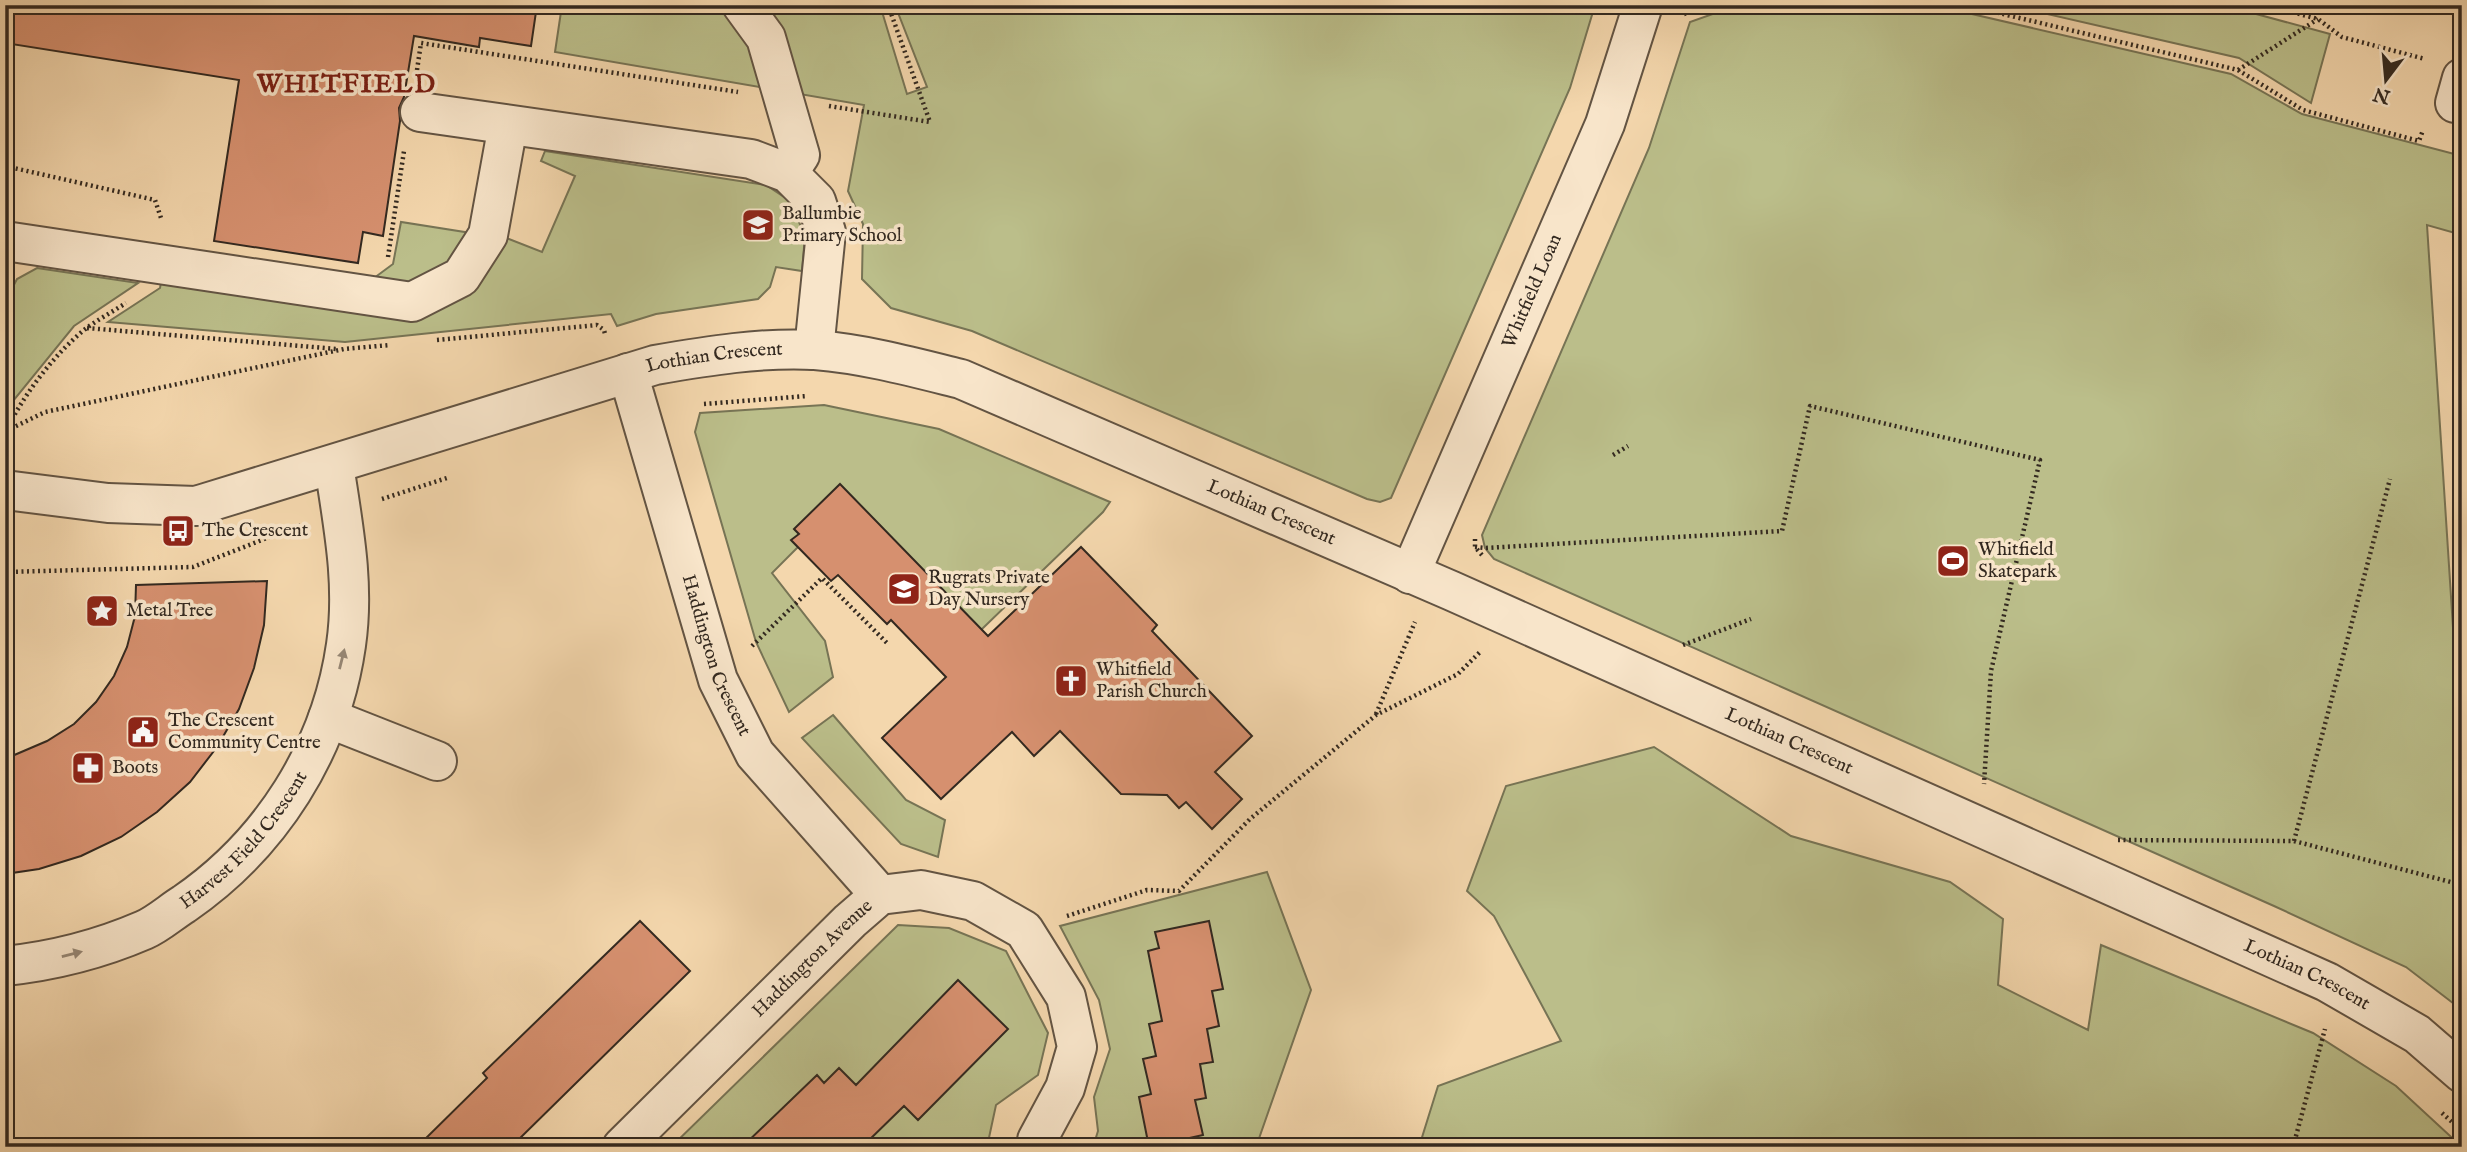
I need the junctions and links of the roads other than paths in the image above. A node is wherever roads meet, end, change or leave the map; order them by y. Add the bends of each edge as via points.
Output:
1 (742, 5) edge
2 (1643, 5) edge
3 (420, 113) dead end
4 (508, 125) junction
5 (788, 173) junction
6 (5, 241) edge
7 (814, 350) junction
8 (628, 373) junction
9 (334, 465) junction
10 (5, 490) edge
11 (1410, 574) junction
12 (328, 718) junction
13 (437, 761) dead end
14 (880, 895) junction
15 (5, 966) edge
16 (2462, 1073) edge
17 (1037, 1140) dead end
18 (622, 1147) edge

1 - 5 street via 766,38 785,99 800,155
2 - 11 street, Whitfield Loan via 1605,124
3 - 4 street
4 - 5 street via 751,159
4 - 6 street via 488,235 461,277 412,302
5 - 7 street via 816,201 826,232
7 - 8 street, Lothian Crescent via 705,357
7 - 11 street, Lothian Crescent via 889,361 961,379
8 - 9 street, Lothian Crescent
8 - 14 street, Haddington Crescent via 718,680 730,705 755,754
9 - 10 street, Lothian Crescent via 197,506 108,503
12 -> 9 street, Harvest Field Crescent via 346,645 350,570
11 - 16 street, Lothian Crescent via 2326,982 2417,1034
12 - 13 street
15 -> 12 street, Harvest Field Crescent via 75,955 146,929 207,888 264,833 302,778
14 - 17 street, Haddington Avenue via 921,890 973,901 1024,930 1066,997 1077,1047 1065,1088
14 - 18 street, Haddington Avenue

